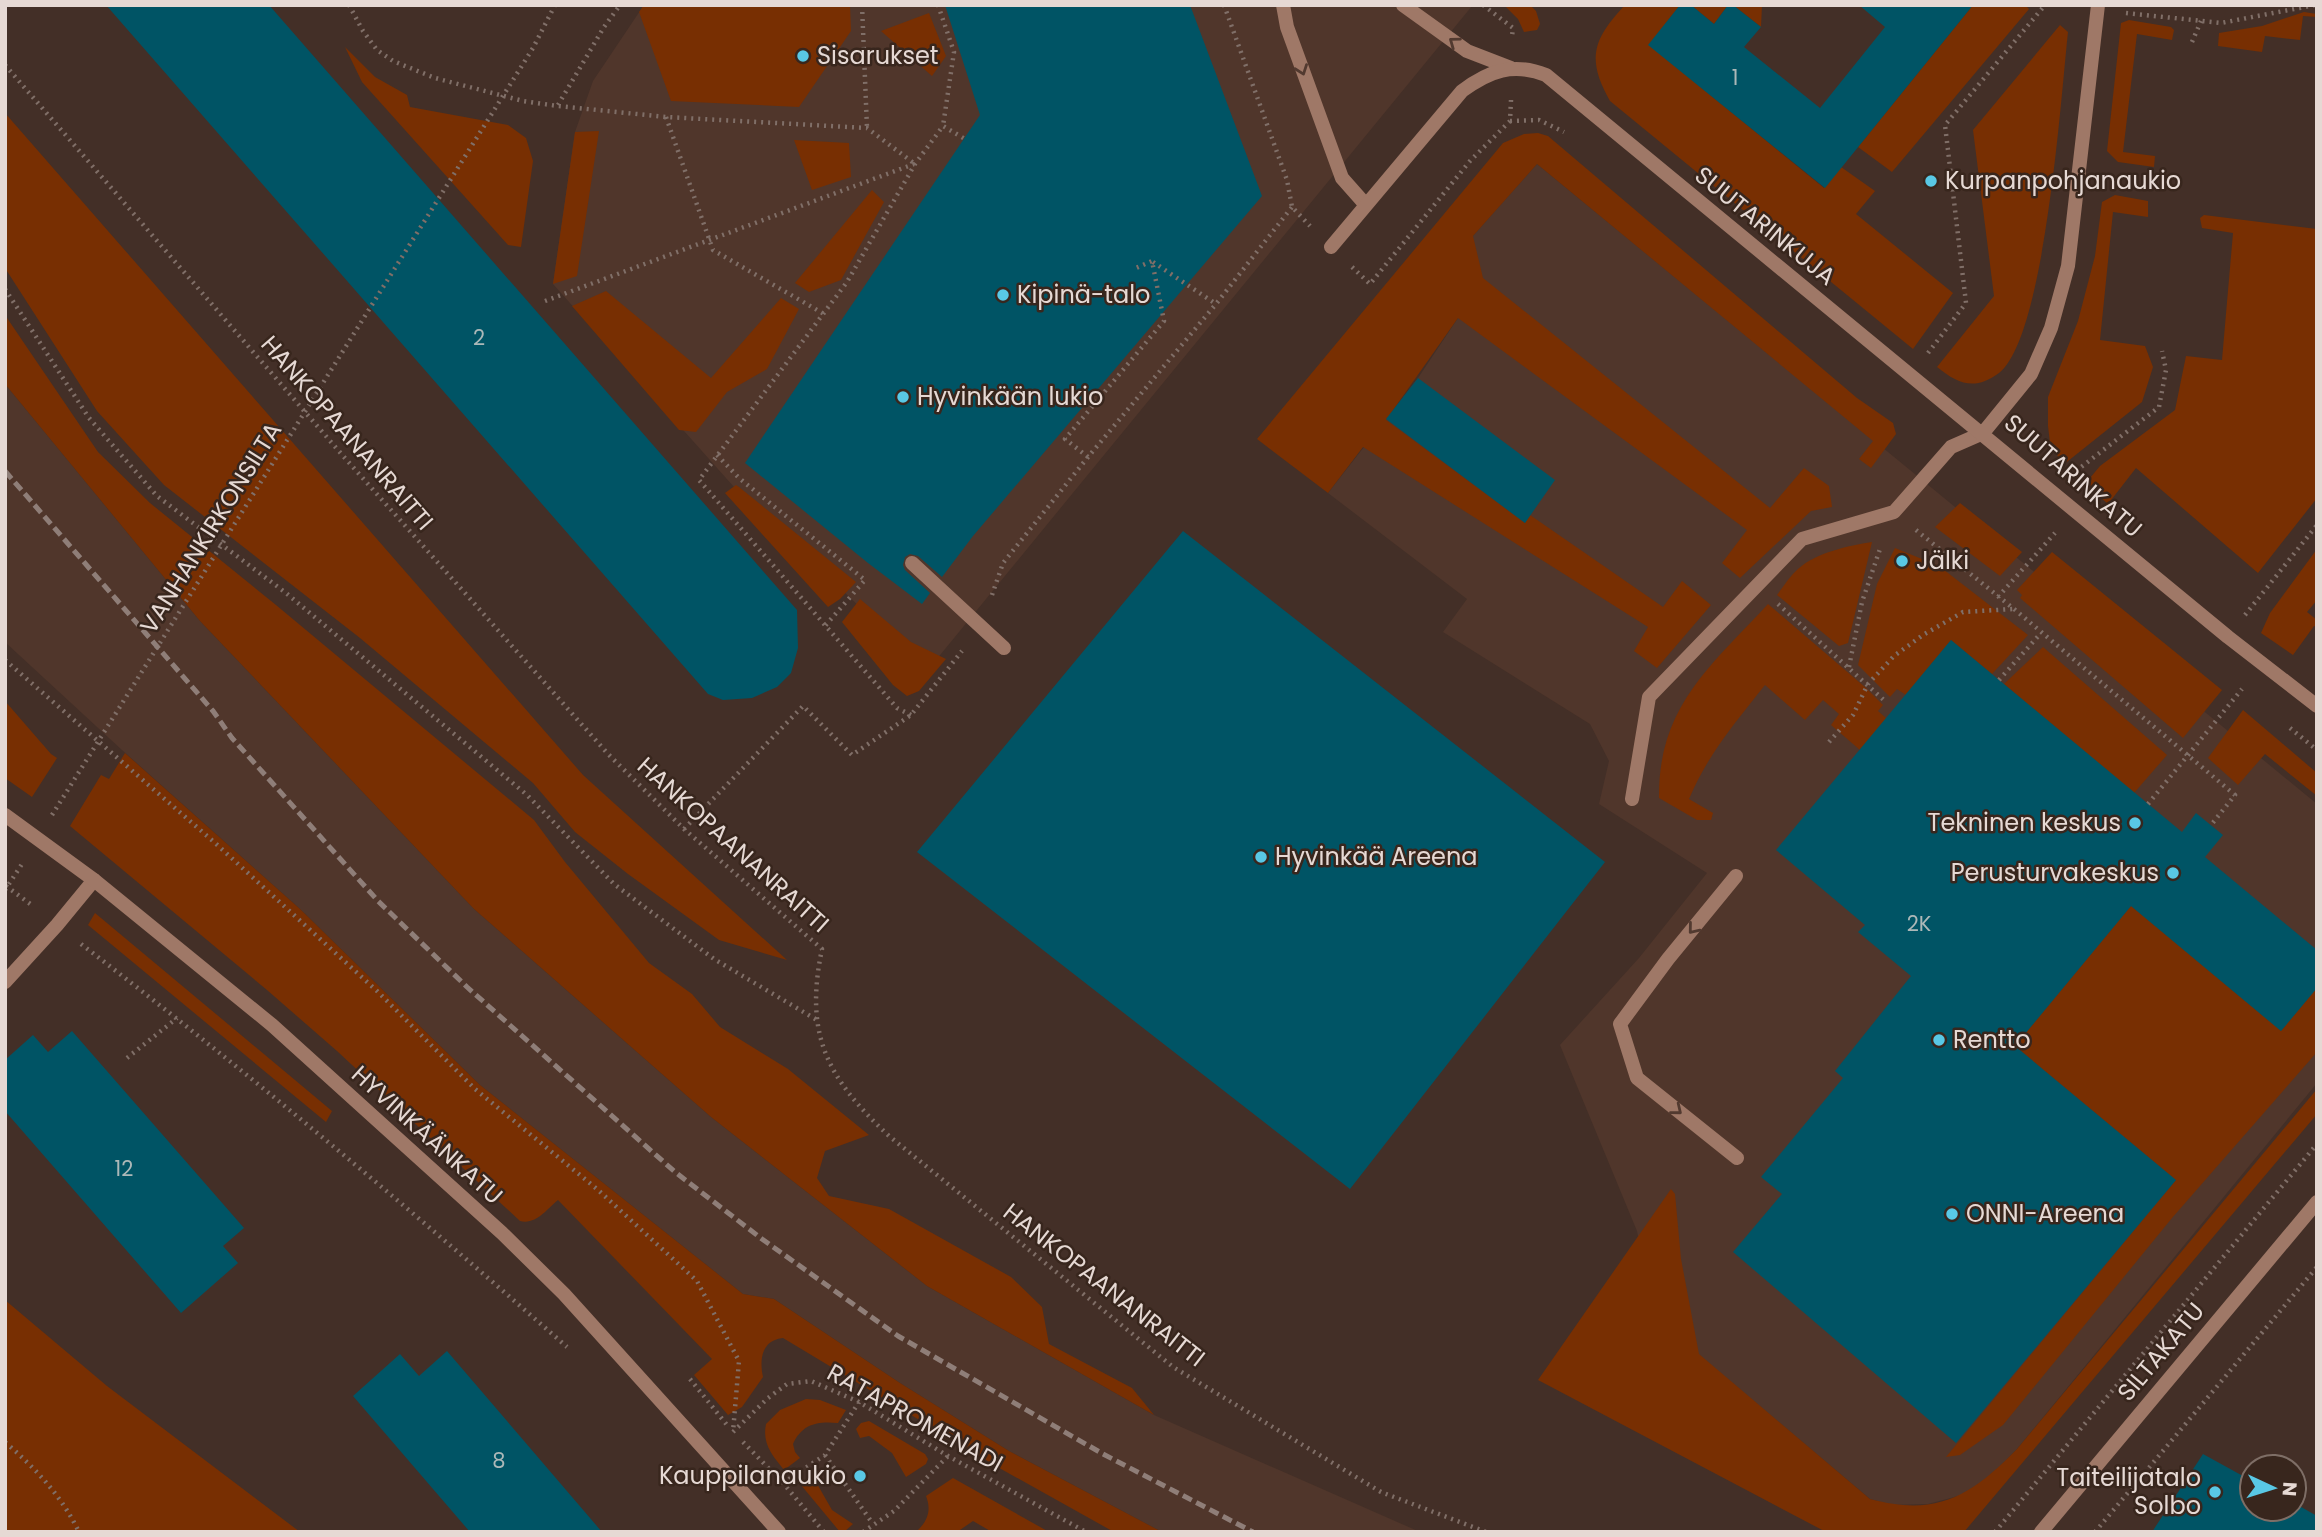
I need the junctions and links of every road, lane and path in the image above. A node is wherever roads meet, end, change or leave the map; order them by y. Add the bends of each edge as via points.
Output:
1 (349, 5) edge
2 (555, 5) edge
3 (620, 5) edge
4 (862, 5) edge
5 (938, 5) edge
6 (1224, 5) edge
7 (1283, 5) edge
8 (1403, 5) edge
9 (2045, 5) edge
10 (2315, 5) edge
11 (2097, 7) edge
12 (2201, 20) junction
13 (2192, 42) dead end
14 (5, 65) edge
15 (1511, 68) junction
16 (558, 106) junction
17 (667, 117) junction
18 (1510, 121) dead end
19 (943, 126) junction
20 (867, 128) junction
21 (965, 139) dead end
22 (915, 164) junction
23 (1365, 204) junction
24 (708, 241) junction
25 (1331, 247) dead end
26 (1152, 261) junction
27 (1136, 268) dead end
28 (1370, 284) dead end
29 (5, 289) edge
30 (545, 301) dead end
31 (1216, 304) junction
32 (824, 314) junction
33 (2162, 351) dead end
34 (1911, 376) junction
35 (1983, 433) junction
36 (717, 455) junction
37 (1087, 457) junction
38 (2055, 495) junction
39 (1894, 512) junction
40 (2317, 526) edge
41 (2055, 532) dead end
42 (912, 563) dead end
43 (2278, 573) dead end
44 (1757, 586) junction
45 (1998, 597) junction
46 (2014, 609) junction
47 (825, 626) junction
48 (981, 627) junction
49 (2041, 633) junction
50 (1003, 648) dead end
51 (5, 660) edge
52 (1849, 667) junction
53 (1999, 680) dead end
54 (1868, 684) junction
55 (2242, 689) dead end
56 (1886, 702) dead end
57 (2317, 706) edge
58 (911, 715) junction
59 (1829, 742) dead end
60 (2188, 756) junction
61 (1632, 799) dead end
62 (2148, 804) dead end
63 (5, 815) edge
64 (50, 818) dead end
65 (2211, 825) dead end
66 (684, 829) junction
67 (27, 854) dead end
68 (1736, 876) dead end
69 (94, 880) junction
70 (5, 887) edge
71 (57, 925) junction
72 (5, 982) edge
73 (177, 1018) junction
74 (817, 1021) junction
75 (127, 1058) dead end
76 (2317, 1144) edge
77 (1737, 1158) dead end
78 (2317, 1202) edge
79 (2317, 1267) edge
80 (571, 1350) dead end
81 (690, 1380) dead end
82 (859, 1402) junction
83 (733, 1432) junction
84 (5, 1443) edge
85 (825, 1455) junction
86 (948, 1456) junction
87 (783, 1483) junction
88 (873, 1524) junction
89 (79, 1532) edge
90 (779, 1532) edge
91 (824, 1532) edge
92 (863, 1532) edge
93 (1086, 1532) edge
94 (1486, 1532) edge
95 (1994, 1532) edge
96 (2041, 1532) edge
97 (2095, 1532) edge

1 - 16 path via 377,50 393,61 436,78
2 - 64 path, VANHANKIRKONSILTA via 533,48
3 - 16 path
4 - 20 path
5 - 19 path via 954,52
6 - 31 path via 1287,180 1292,207
7 -> 23 street via 1342,178
15 -> 8 street, SUUTARINKUJA via 1467,51
9 - 34 path via 1945,125 1966,303
10 - 12 path via 2221,23
11 - 12 path
11 - 35 street, SUUTARINKATU via 2080,175 2051,328 2031,374
12 - 13 path
14 - 66 path, HANKOPAANANRAITTI via 608,754
15 - 23 street via 1482,76 1462,91
15 - 34 street, SUUTARINKUJA via 1546,75
16 - 17 path
17 - 20 path
17 - 24 path
18 - 28 path via 1470,161
19 - 21 path
19 - 22 path
20 - 22 path
22 - 24 path
22 - 32 path
23 - 25 street
24 - 30 path
24 - 32 path via 713,250
26 - 27 path
26 - 31 path
26 - 37 path via 1164,321 1065,439
29 - 74 path via 89,418 157,496 286,593 516,786 614,884 713,959
31 - 37 path
32 - 36 path
33 - 38 path via 2166,370 2160,407 2073,473
34 - 35 street, SUUTARINKUJA
35 - 38 street, SUUTARINKATU
35 - 39 street via 1951,447
36 - 47 path via 699,480
36 - 47 path via 865,580
37 - 48 path via 1003,563
38 - 57 street, SUUTARINKATU
39 - 44 street via 1802,539
39 - 45 path
39 - 52 path via 1862,603
40 - 43 path
41 - 45 path
42 - 48 street
44 - 52 path
44 - 61 street via 1649,697
45 - 46 path
46 - 49 path
46 - 54 path via 1963,612 1894,656
47 - 58 path via 897,708
48 - 50 street
48 - 58 path
49 - 53 path
49 - 60 path
51 - 83 path via 214,842 377,991 475,1089 597,1189 697,1281 740,1362
52 - 54 path
54 - 56 path
54 - 59 path via 1853,715
55 - 60 path
58 - 66 path via 852,755 803,706
60 - 62 path
60 - 65 path via 2235,795
63 - 69 street, HYVINKÄÄNKATU
66 - 74 path, HANKOPAANANRAITTI via 822,949 815,982
67 - 70 path
68 -> 77 street via 1620,1024 1637,1078
69 - 71 street
69 - 90 street, HYVINKÄÄNKATU via 272,1025 502,1233
70 - 71 path
71 - 72 street
71 - 73 path
73 - 75 path
73 - 80 path
74 - 94 path, HANKOPAANANRAITTI via 839,1083 859,1107 1173,1367 1381,1492
76 - 95 path
78 - 96 street, SILTAKATU
79 - 97 path
81 - 83 path
82 - 83 path, RATAPROMENADI via 811,1381 788,1384
82 - 85 path
82 - 86 path, RATAPROMENADI
83 - 87 path
84 - 89 path via 51,1486
85 - 87 path
85 - 88 path
86 - 88 path via 894,1511
86 - 93 path, RATAPROMENADI
87 - 91 path
88 - 92 path

